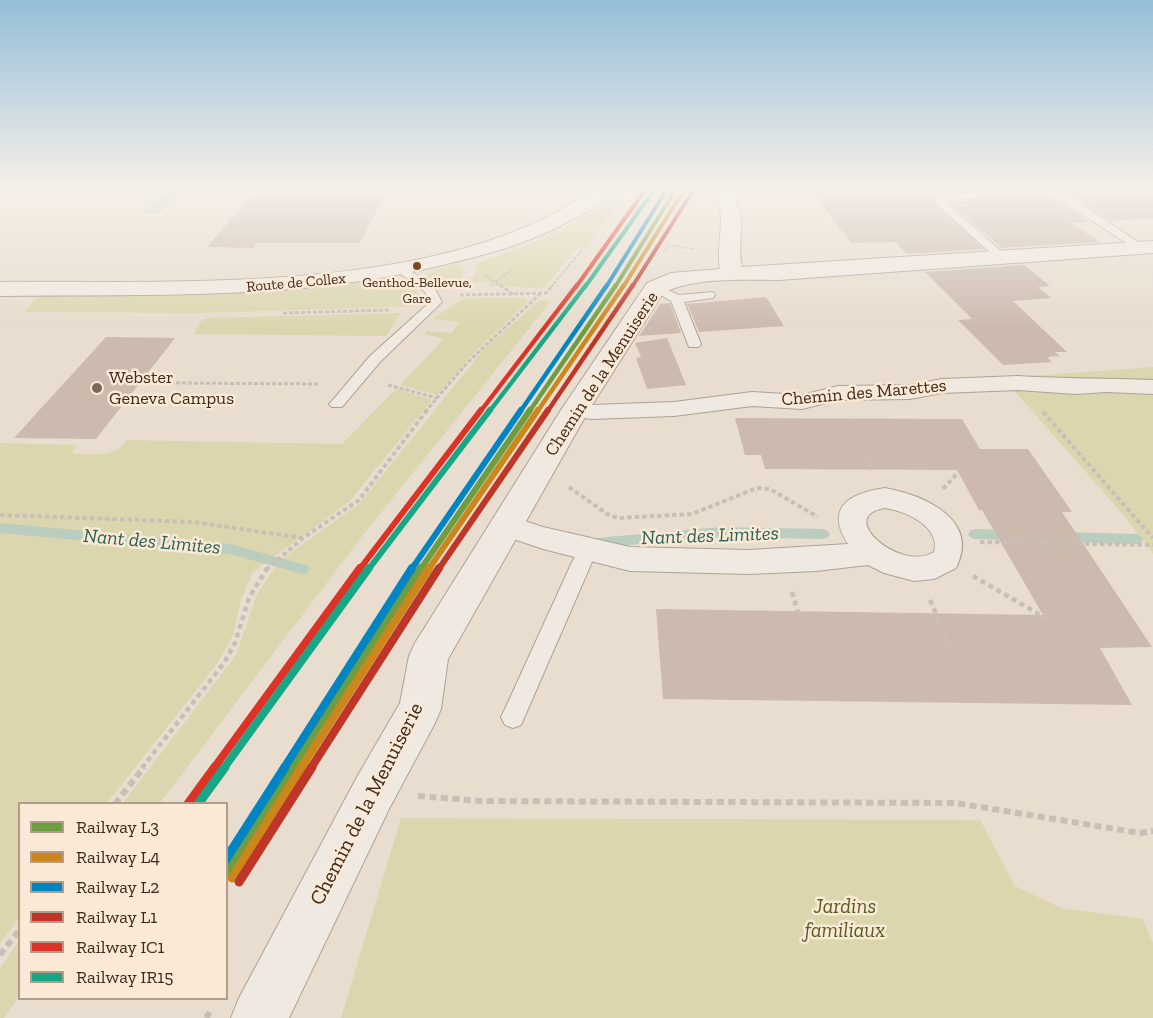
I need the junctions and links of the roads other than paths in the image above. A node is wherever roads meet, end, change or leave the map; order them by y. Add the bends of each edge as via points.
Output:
1 (525, 234) edge
2 (730, 234) edge
3 (975, 234) edge
4 (1123, 234) edge
5 (1147, 248) edge
6 (1003, 258) junction
7 (402, 269) junction
8 (720, 285) junction
9 (0, 289) edge
10 (666, 293) junction
11 (694, 344) dead end
12 (1153, 387) edge
13 (337, 404) dead end
14 (575, 410) junction
15 (506, 526) junction
16 (864, 546) junction
17 (582, 562) dead end
18 (513, 717) dead end
19 (287, 964) junction
20 (259, 1018) edge
21 (286, 1018) edge

1 - 7 street, Route de Collex
2 - 8 street
3 - 6 lane
4 - 5 lane
5 - 6 street, Chemin de la Menuiserie
6 - 8 street, Chemin de la Menuiserie via 779,273
7 - 9 street, Route de Collex via 327,281 237,288
7 - 13 lane via 430,290 436,302 375,359
8 - 10 street, Chemin de la Menuiserie via 671,280
10 - 11 lane
10 - 14 street, Chemin de la Menuiserie
12 - 14 street, Chemin des Marettes via 1018,383 942,386 910,393 838,393 802,402 752,399 674,409
14 - 15 street, Chemin de la Menuiserie
15 - 16 street via 630,559 816,559
15 - 19 street, Chemin de la Menuiserie via 429,656 420,709
16 - 16 street via 884,562 916,569 931,567 947,551 941,525 925,510 895,498 867,501 858,507 852,527
17 - 18 lane
19 - 20 street, Chemin de la Menuiserie
19 - 21 lane

